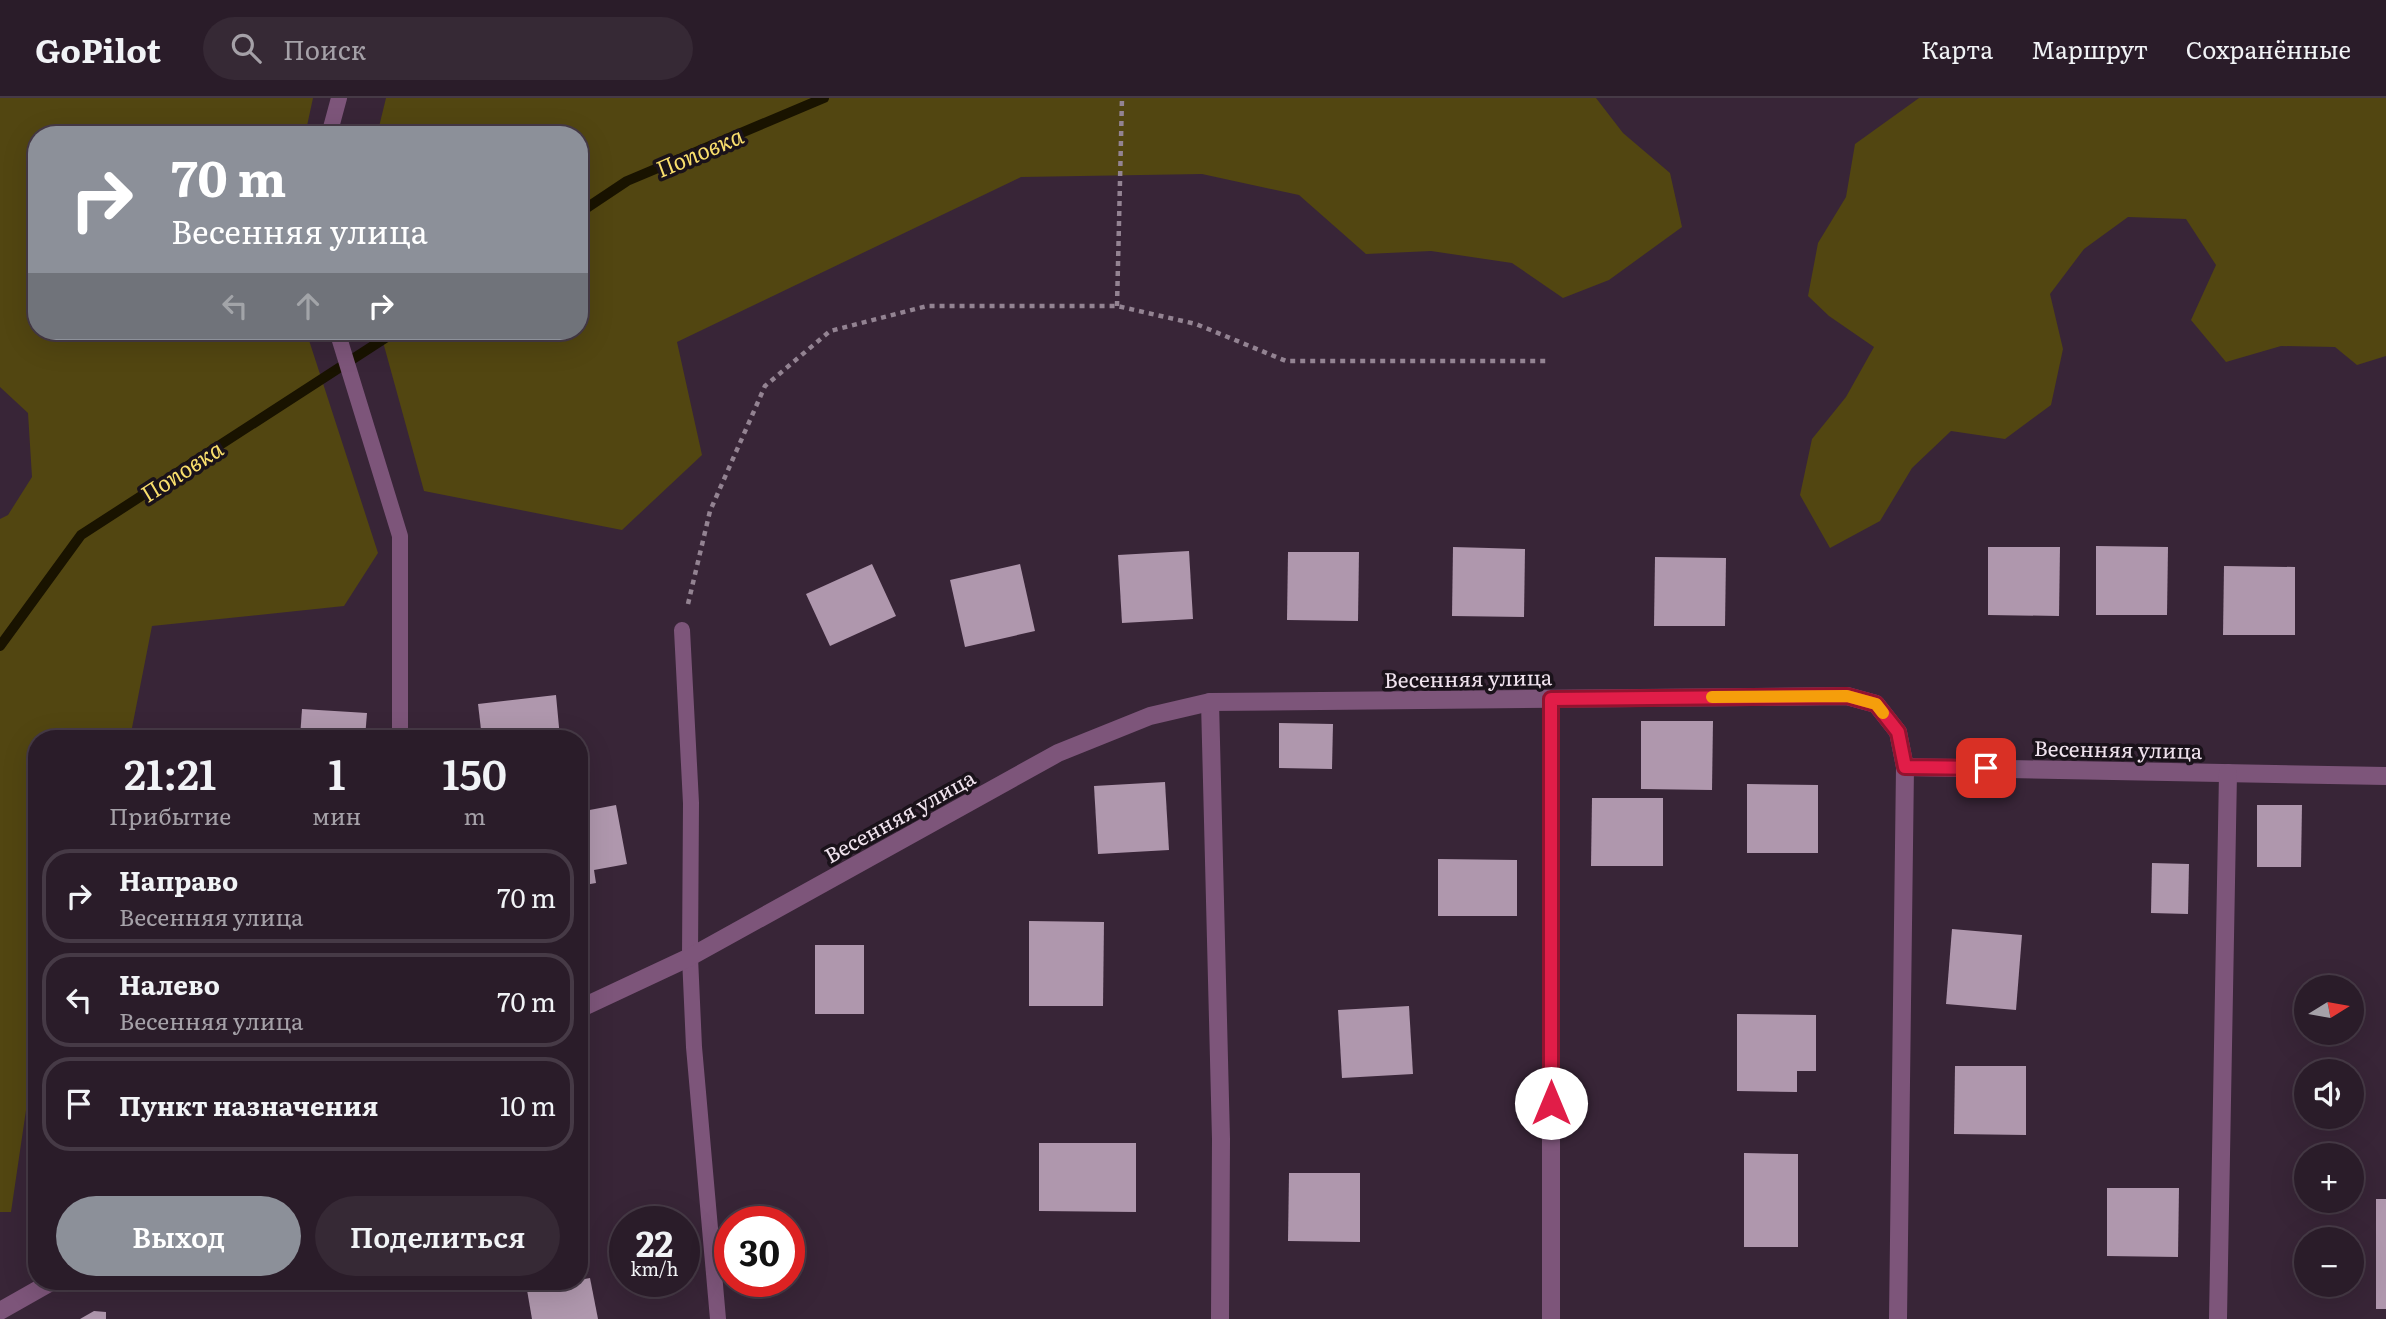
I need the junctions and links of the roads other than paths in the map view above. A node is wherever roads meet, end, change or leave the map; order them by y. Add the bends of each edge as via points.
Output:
1 (339, 98) edge
2 (331, 126) edge
3 (340, 340) edge
4 (682, 630) road end
5 (1551, 699) junction
6 (1210, 702) junction
7 (400, 730) edge
8 (1905, 767) junction
9 (2228, 773) junction
10 (2386, 776) edge
11 (690, 957) junction
12 (588, 1005) edge
13 (38, 1290) edge
14 (0, 1311) edge
15 (718, 1319) edge
16 (1220, 1319) edge
17 (1551, 1319) edge
18 (1898, 1319) edge
19 (2218, 1319) edge

1 - 2 lane
3 - 7 lane via 400,536
4 - 11 lane via 691,803
5 - 6 street, Весенняя улица
5 - 8 street, Весенняя улица via 1847,696 1876,704 1898,732
5 - 17 street
6 - 11 street, Весенняя улица via 1150,716 1058,753
6 - 16 street via 1221,1139
8 - 9 street, Весенняя улица
8 - 18 street
9 - 10 street, Весенняя улица
9 - 19 street
11 - 12 street, Весенняя улица
11 - 15 lane
13 - 14 street

